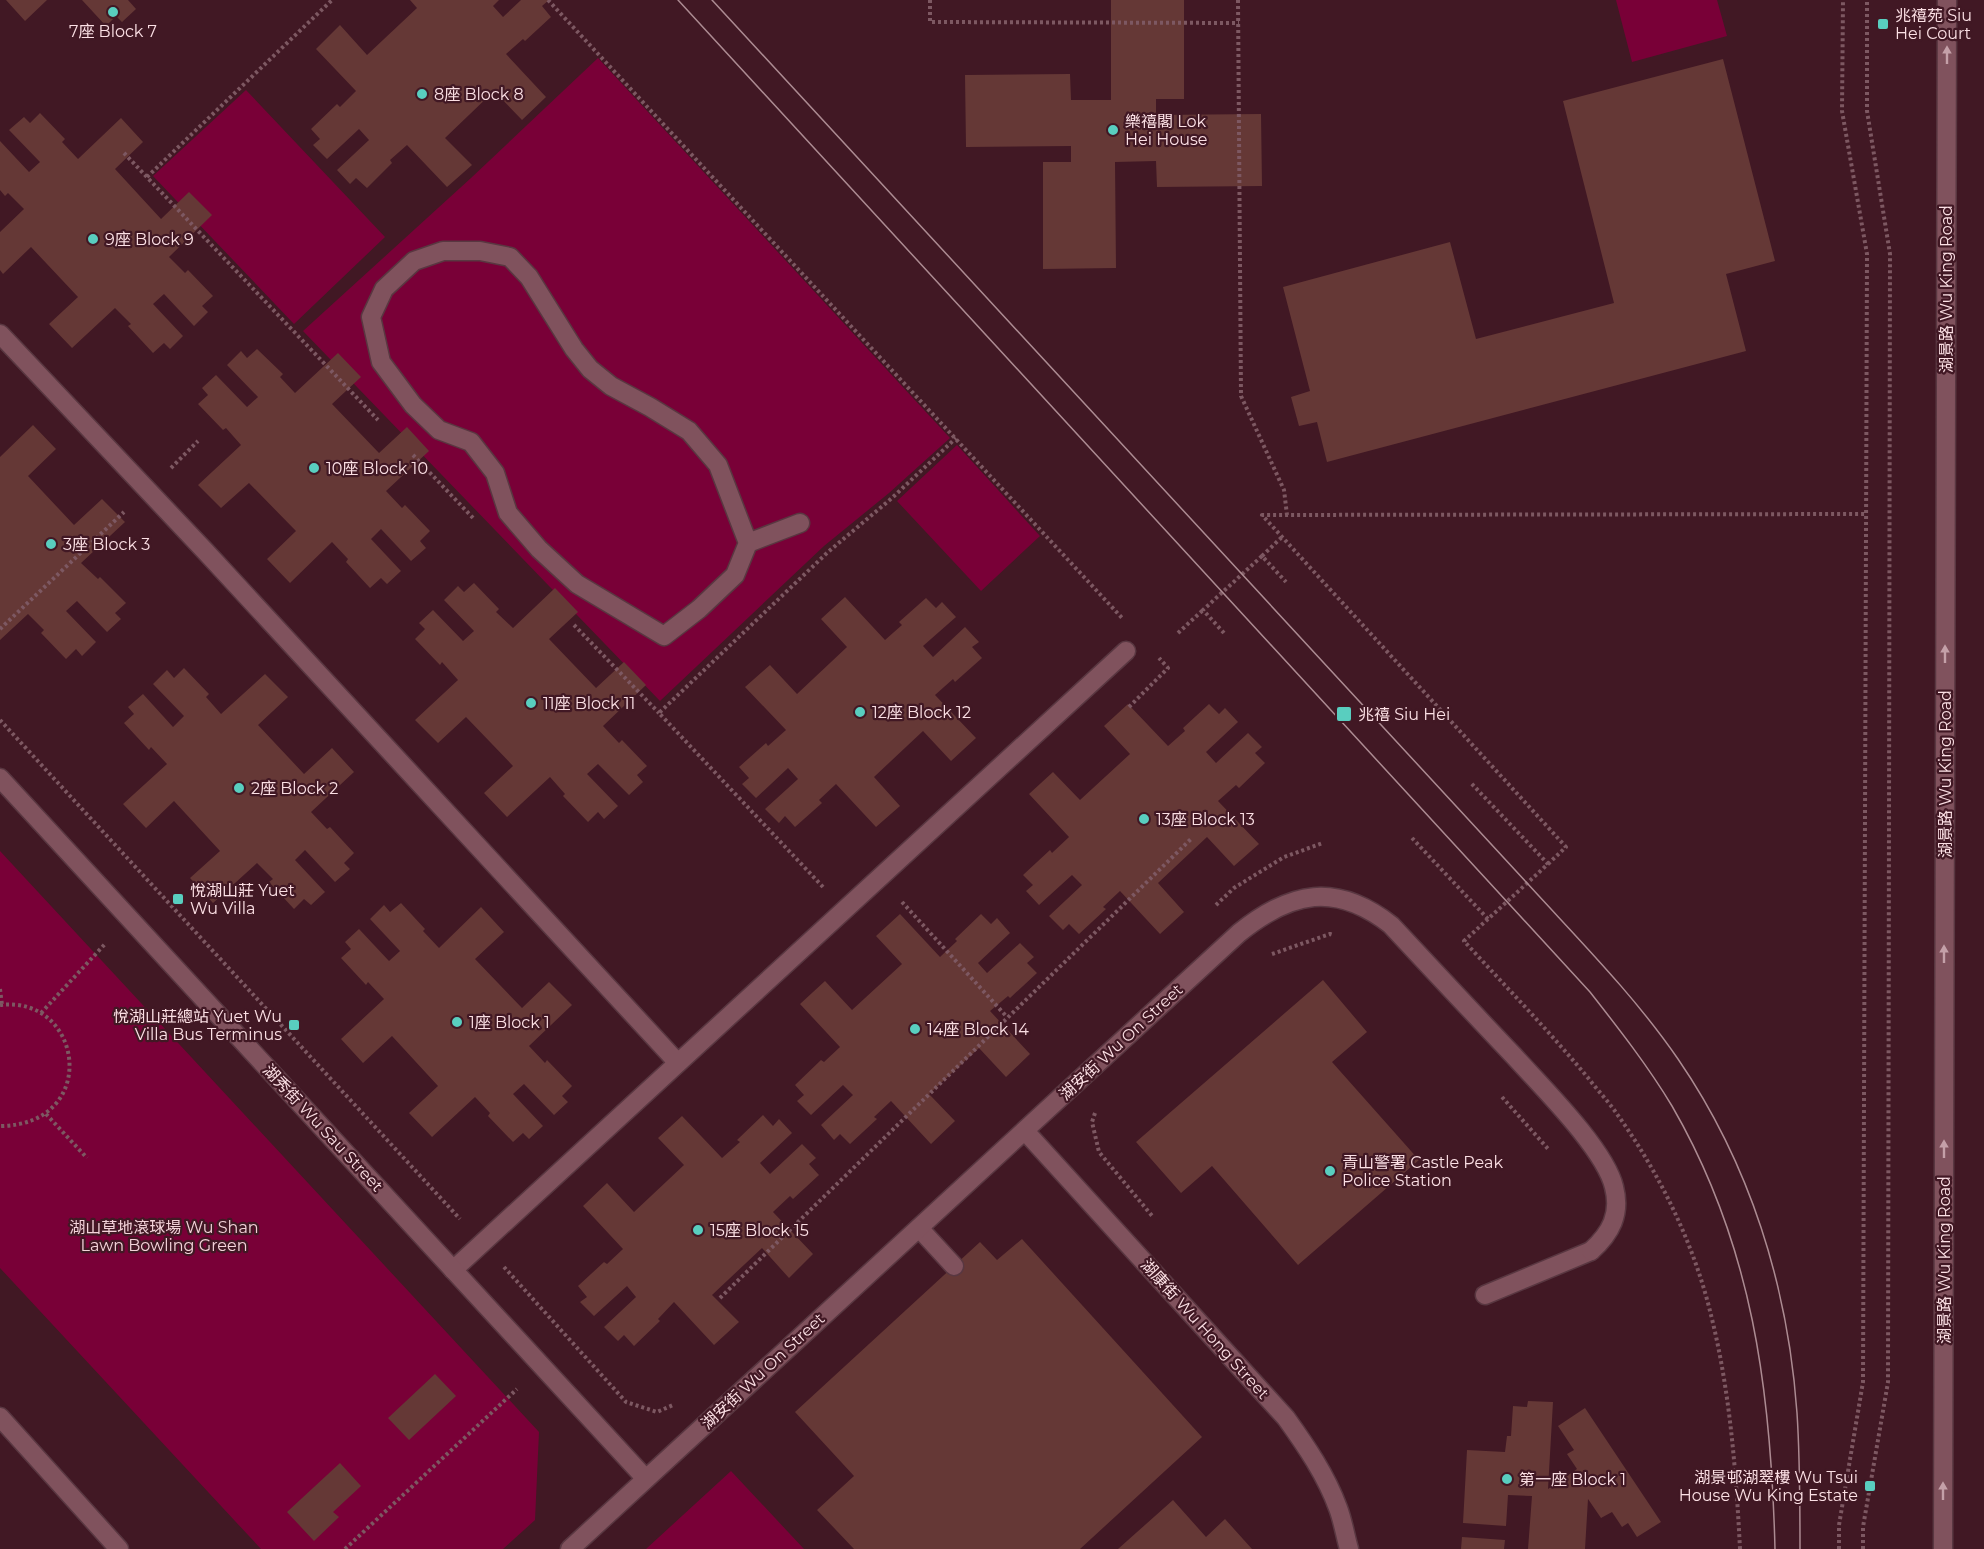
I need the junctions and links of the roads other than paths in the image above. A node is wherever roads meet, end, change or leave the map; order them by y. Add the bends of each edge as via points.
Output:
1 (1947, 0) edge
2 (0, 334) edge
3 (800, 523) dead end
4 (747, 543) junction
5 (1126, 651) dead end
6 (0, 778) edge
7 (678, 1063) junction
8 (1024, 1131) junction
9 (919, 1228) junction
10 (954, 1266) dead end
11 (453, 1270) junction
12 (1485, 1295) dead end
13 (0, 1417) edge
14 (646, 1479) junction
15 (119, 1549) edge
16 (570, 1549) edge
17 (1349, 1549) edge
18 (1943, 1549) edge

18 -> 1 street, 湖景路 Wu King Road
2 - 7 street
3 - 4 street
4 - 4 street via 735,575 664,636 577,584 508,513 495,473 471,442 439,430 413,405 381,362 371,317 384,289 414,261 443,251 480,251 510,257 529,277 590,369 610,386 688,431 718,465
5 - 7 street
6 - 11 street, 湖秀街 Wu Sau Street
7 - 11 street
8 - 9 street, 湖安街 Wu On Street
8 - 12 street, 湖安街 Wu On Street via 1257,918 1287,902 1307,898 1325,897 1372,910 1545,1090 1604,1163 1614,1185 1614,1221 1605,1239 1591,1251
8 - 17 street, 湖康街 Wu Hong Street via 1286,1418 1322,1471 1338,1508
9 - 10 street
9 - 14 street, 湖安街 Wu On Street
11 - 14 street, 湖秀街 Wu Sau Street
13 - 15 street
14 - 16 street, 湖安街 Wu On Street

